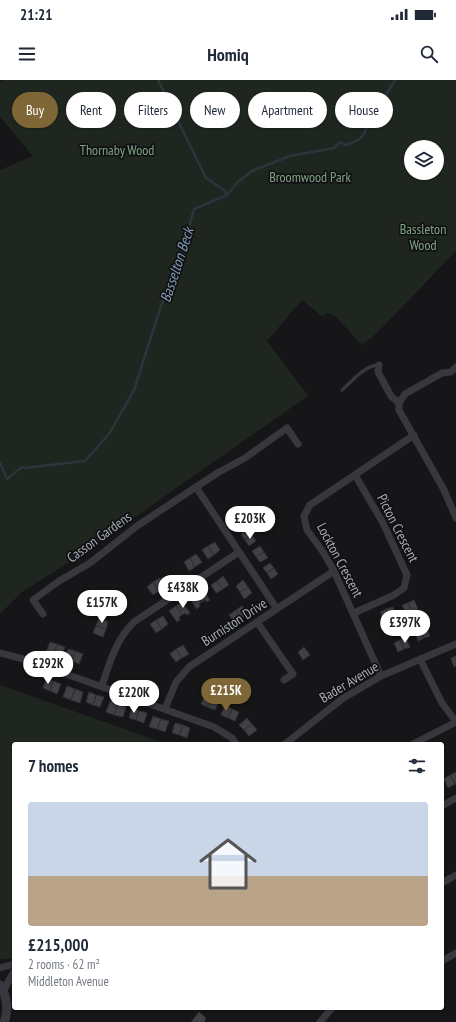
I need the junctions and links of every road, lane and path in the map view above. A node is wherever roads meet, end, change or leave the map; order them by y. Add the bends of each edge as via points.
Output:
1 (379, 365) joint
2 (454, 371) edge
3 (342, 390) dead end
4 (399, 403) junction
5 (414, 436) junction
6 (298, 444) dead end
7 (355, 475) junction
8 (196, 487) junction
9 (456, 518) edge
10 (239, 552) junction
11 (334, 571) junction
12 (277, 609) junction
13 (354, 613) junction
14 (43, 614) dead end
15 (257, 622) junction
16 (456, 644) edge
17 (0, 653) edge
18 (420, 659) junction
19 (381, 676) junction
20 (284, 680) dead end
21 (102, 686) junction
22 (165, 709) junction
23 (456, 722) edge
24 (235, 742) edge
25 (288, 742) edge
26 (418, 742) edge
27 (456, 798) edge
28 (444, 805) edge
29 (456, 875) edge
30 (444, 882) edge
31 (456, 953) edge
32 (444, 960) edge
33 (12, 965) edge
34 (0, 968) edge
35 (12, 974) edge
36 (2, 988) edge
37 (330, 1010) edge
38 (6, 1020) edge
39 (320, 1022) edge

1 - 3 lane via 367,368
1 - 4 street via 378,372 391,396
2 - 4 street via 442,373 405,394
4 - 5 street via 399,410
5 - 7 street, Lockton Crescent
5 - 9 street via 444,490
6 - 8 street, Casson Gardens via 287,428 245,458
7 - 11 street, Lockton Crescent via 310,505 304,516 308,530
7 - 13 street, Picton Crescent via 383,523 407,575 404,588
8 - 10 street
8 - 14 street, Casson Gardens via 33,600
10 - 12 street
10 - 21 street via 134,622 113,653
11 - 12 street, Burniston Drive
11 - 13 street, Lockton Crescent
12 - 15 street, Burniston Drive
13 - 19 street, Lockton Crescent
15 - 20 street via 293,674
15 - 22 street, Burniston Drive via 189,667 176,682
16 - 18 street, Bader Avenue
17 - 21 street
18 - 19 street, Bader Avenue
18 - 23 street via 442,703
19 - 25 street, Bader Avenue via 342,699
21 - 22 street
22 - 24 street via 214,727
23 - 26 street
27 - 28 street
29 - 30 street
31 - 32 street
33 - 34 street
35 - 36 street
36 - 38 street via 7,1004
37 - 39 street

